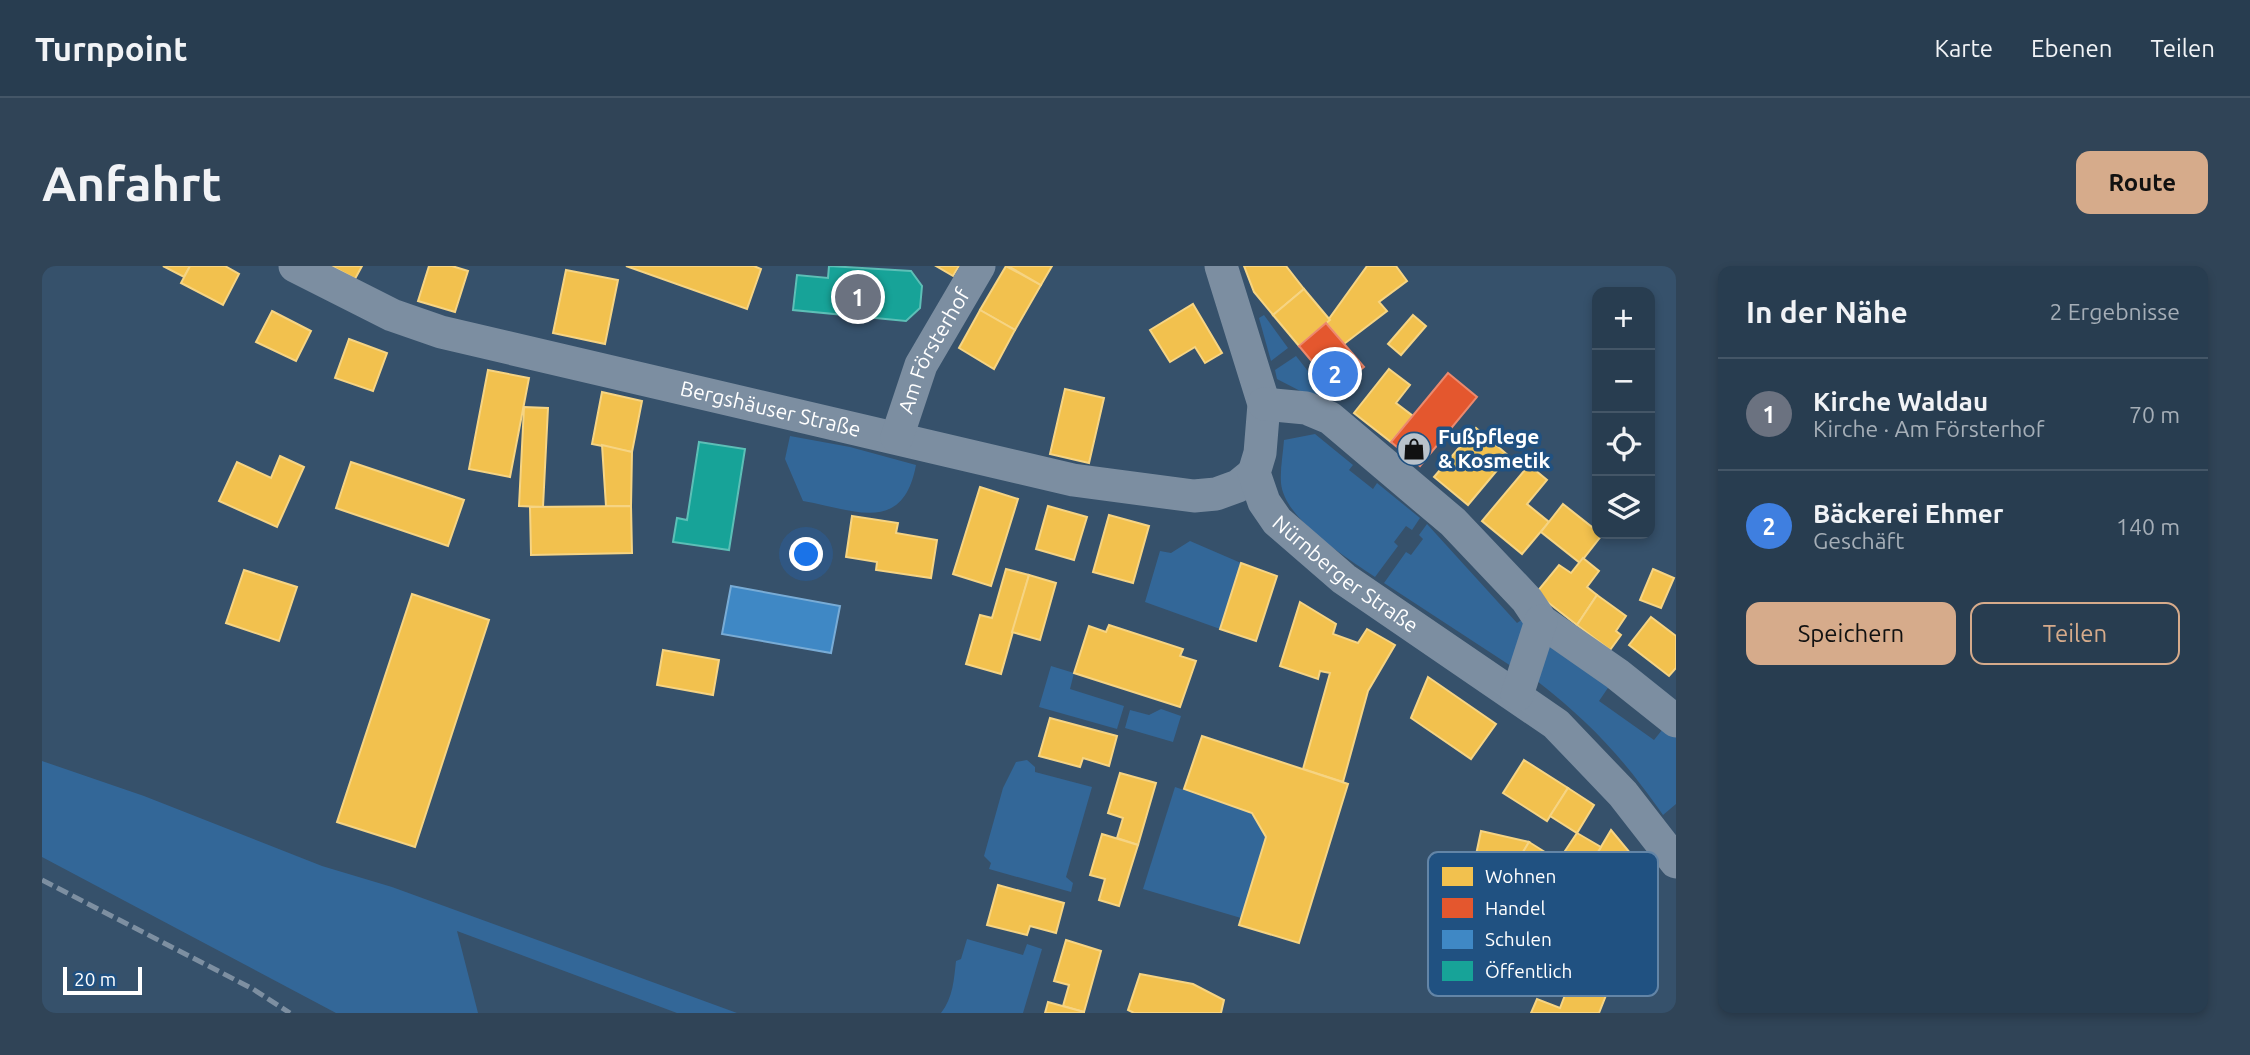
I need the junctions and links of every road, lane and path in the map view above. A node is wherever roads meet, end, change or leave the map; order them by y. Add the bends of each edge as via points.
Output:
1 (295, 266) edge
2 (979, 266) edge
3 (1221, 266) edge
4 (1264, 404) junction
5 (897, 438) junction
6 (1254, 473) junction
7 (1541, 621) junction
8 (1517, 695) junction
9 (1676, 721) edge
10 (1676, 862) edge

1 - 5 street, Bergshäuser Straße via 392,315 441,332
2 - 5 street, Am Försterhof via 921,365
3 - 4 street
4 - 6 street
4 - 7 street via 1306,408 1330,418 1453,522
5 - 6 street, Bergshäuser Straße via 1073,480 1182,495 1216,494 1238,486
6 - 8 street, Nürnberger Straße via 1264,502 1310,551 1344,579
7 - 8 street
7 - 9 street
8 - 10 street, Nürnberger Straße via 1588,754

